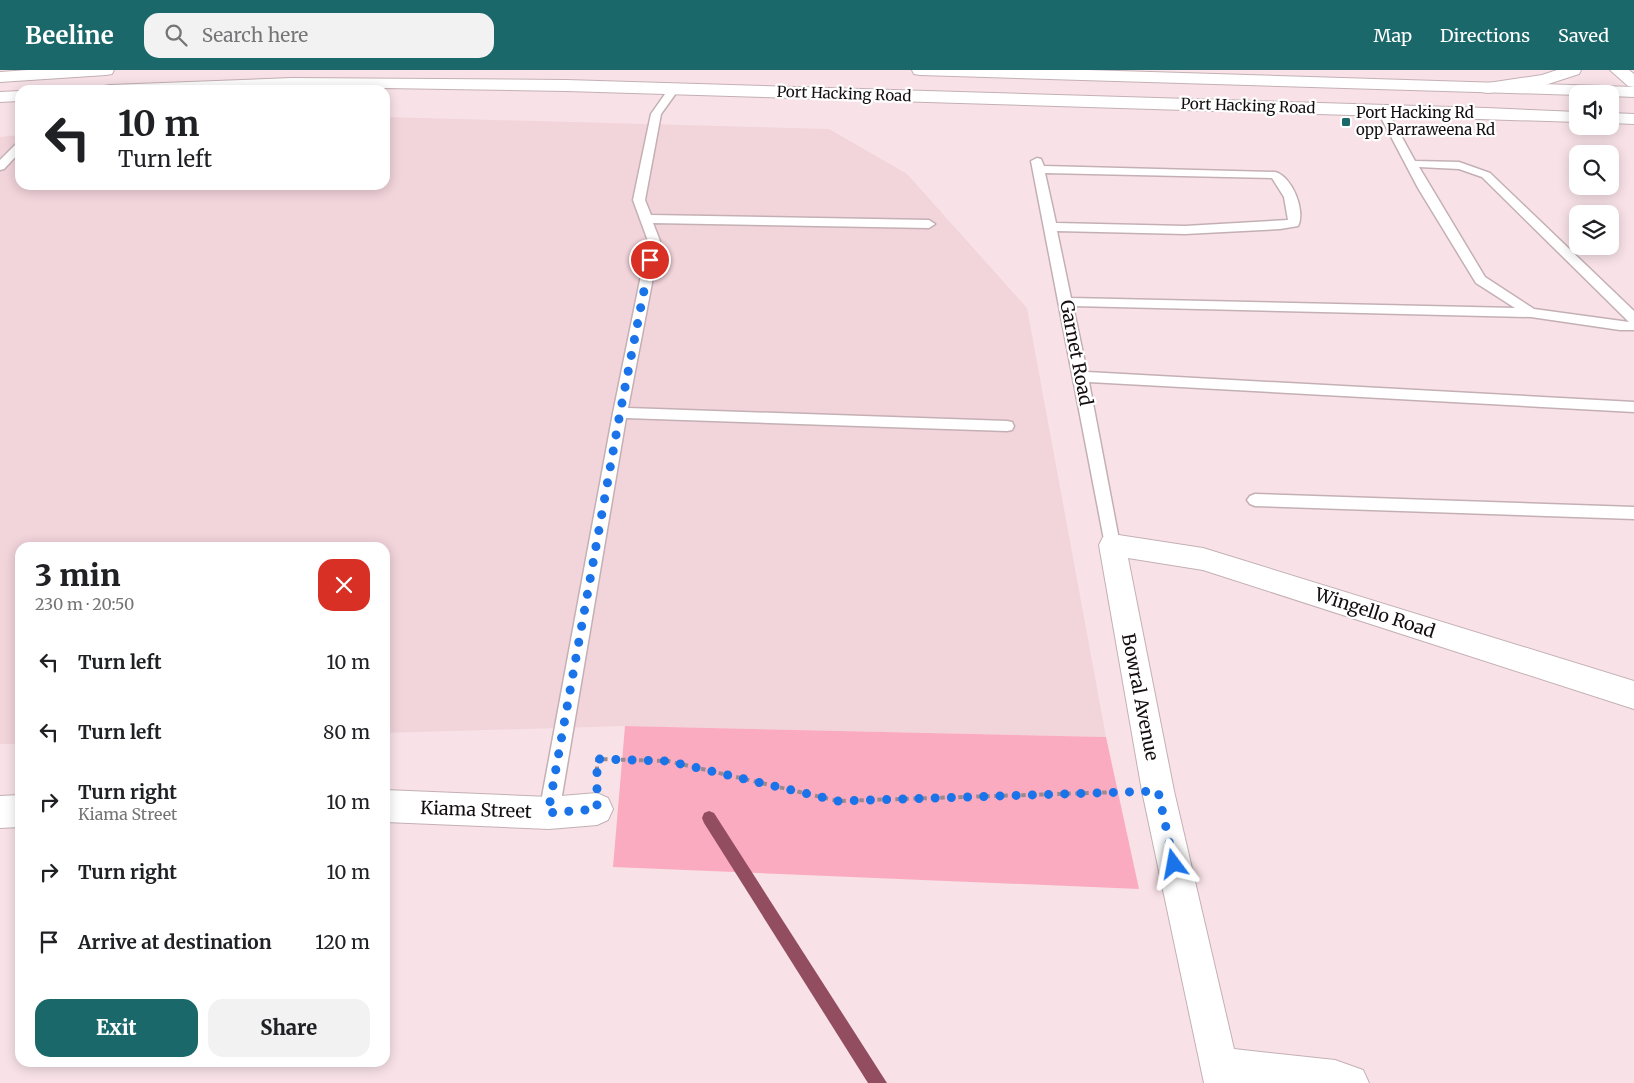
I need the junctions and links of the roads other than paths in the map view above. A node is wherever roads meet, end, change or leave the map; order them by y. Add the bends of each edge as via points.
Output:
1 (106, 70) edge
2 (920, 70) edge
3 (1573, 70) edge
4 (1618, 70) edge
5 (0, 77) edge
6 (1634, 82) edge
7 (193, 85) edge
8 (1486, 88) junction
9 (674, 89) junction
10 (1634, 92) edge
11 (15, 96) edge
12 (0, 97) edge
13 (1382, 110) junction
14 (1569, 117) edge
15 (1619, 118) edge
16 (1634, 119) edge
17 (15, 151) edge
18 (1412, 164) junction
19 (0, 167) edge
20 (646, 219) junction
21 (929, 224) dead end
22 (1051, 227) junction
23 (1066, 302) junction
24 (1532, 313) junction
25 (1634, 319) edge
26 (1634, 326) edge
27 (1081, 377) junction
28 (1634, 407) edge
29 (620, 413) junction
30 (1007, 426) dead end
31 (1255, 500) dead end
32 (1634, 513) edge
33 (1112, 545) junction
34 (1634, 695) edge
35 (390, 806) edge
36 (597, 809) road end
37 (15, 810) edge
38 (0, 812) edge
39 (548, 813) junction
40 (1222, 1074) edge
41 (1350, 1083) edge

1 - 5 main road
2 - 8 main road, Port Hacking Road
3 - 8 main road via 1545,80
4 - 6 main road
7 - 9 main road, Port Hacking Road via 361,82
8 - 10 main road, Port Hacking Road
9 - 13 main road, Port Hacking Road
9 - 20 lane via 656,114 652,127 639,200
11 - 12 main road
13 - 14 main road, Port Hacking Road
13 - 18 lane
15 - 16 main road
17 - 19 lane
18 - 24 lane via 1480,280
18 - 25 lane via 1460,165 1473,167 1486,175
20 - 21 lane
20 - 29 lane via 654,241
22 - 22 lane, Garnet Road via 1038,165 1275,174 1283,180 1296,216 1294,223 1280,225 1185,230
22 - 23 lane, Garnet Road
23 - 24 lane
23 - 27 lane, Garnet Road
24 - 26 lane
27 - 28 lane
27 - 33 lane, Garnet Road
29 - 30 lane
29 - 39 lane
31 - 32 lane
33 - 34 main road, Wingello Road via 1203,559
33 - 40 main road, Bowral Avenue via 1158,791
35 - 39 main road, Kiama Street
36 - 39 main road, Kiama Street
37 - 38 main road
40 - 41 main road via 1335,1079

